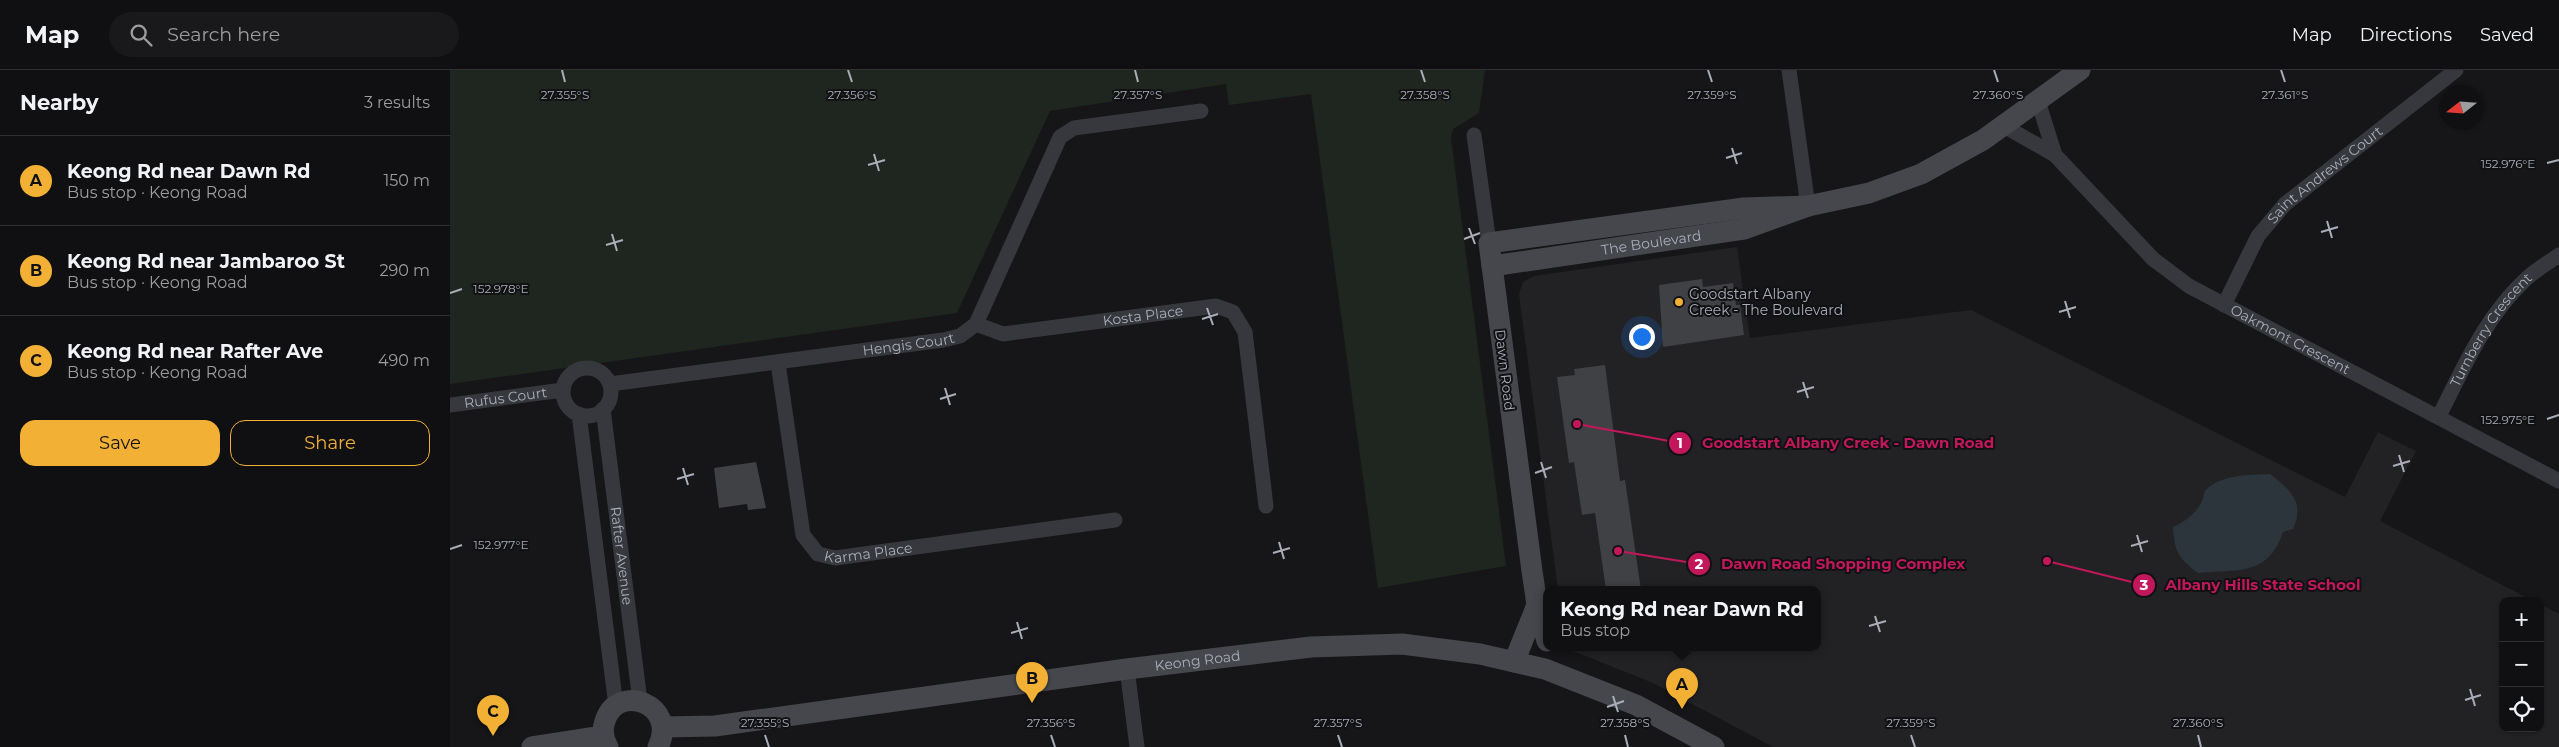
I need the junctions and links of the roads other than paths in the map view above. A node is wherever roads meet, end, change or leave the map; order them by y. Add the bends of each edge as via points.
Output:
1 (1789, 70) edge
2 (2080, 70) edge
3 (2456, 70) edge
4 (2038, 101) junction
5 (1201, 111) dead end
6 (2004, 126) junction
7 (1474, 135) dead end
8 (2055, 155) junction
9 (1808, 206) junction
10 (1489, 243) junction
11 (2559, 255) edge
12 (1492, 266) junction
13 (2224, 305) junction
14 (976, 324) junction
15 (778, 362) junction
16 (610, 384) junction
17 (563, 390) junction
18 (450, 405) edge
19 (603, 410) junction
20 (579, 414) junction
21 (2438, 416) junction
22 (2559, 481) edge
23 (1266, 506) dead end
24 (1115, 520) dead end
25 (1537, 605) junction
26 (1543, 627) edge
27 (1550, 651) edge
28 (1514, 662) junction
29 (1128, 669) junction
30 (1556, 673) junction
31 (640, 701) junction
32 (616, 706) junction
33 (661, 737) edge
34 (606, 742) edge
35 (532, 747) edge
36 (1137, 747) edge
37 (1714, 747) edge

1 - 9 street
2 - 4 street, The Boulevard
3 - 13 street, Saint Andrews Court via 2285,204 2258,236
4 - 6 street, The Boulevard
4 - 8 street, Oakmont Crescent
5 - 14 street via 1074,128 1060,137
6 - 8 street, Oakmont Crescent
6 - 9 street, The Boulevard via 1921,174 1869,193
7 - 10 street, Dawn Road
8 - 13 street, Oakmont Crescent via 2153,259 2189,286
9 - 10 street, The Boulevard via 1744,208
9 - 12 street, The Boulevard via 1744,229
10 - 12 street, Dawn Road
11 - 21 street, Turnberry Crescent via 2525,279 2500,305
12 - 25 street, Dawn Road
13 - 21 street, Oakmont Crescent
14 - 15 street, Hengis Court via 960,336 943,340
14 - 23 street, Kosta Place via 1003,334 1216,306 1233,312 1245,332
15 - 16 street, Hengis Court
15 - 24 street, Karma Place via 803,535 818,554 835,558
16 - 17 street via 601,372 587,367 573,372
16 - 19 street, Rafter Avenue via 610,398
17 - 18 street, Rufus Court
17 - 20 street via 567,405
19 - 20 street via 592,415
19 - 31 street, Rafter Avenue
20 - 32 street, Rafter Avenue
21 - 22 street, Oakmont Crescent
25 - 26 street, Dawn Road
25 - 28 street, Dawn Road
27 - 30 street
28 - 29 street, Keong Road via 1480,654 1402,644 1311,647
28 - 30 street, Keong Road
29 - 33 street, Keong Road via 715,726
29 - 36 street
30 - 37 street, Keong Road via 1636,705
31 - 32 street
31 - 33 street, Keong Road via 656,710
32 - 34 street via 605,719
34 - 35 street

